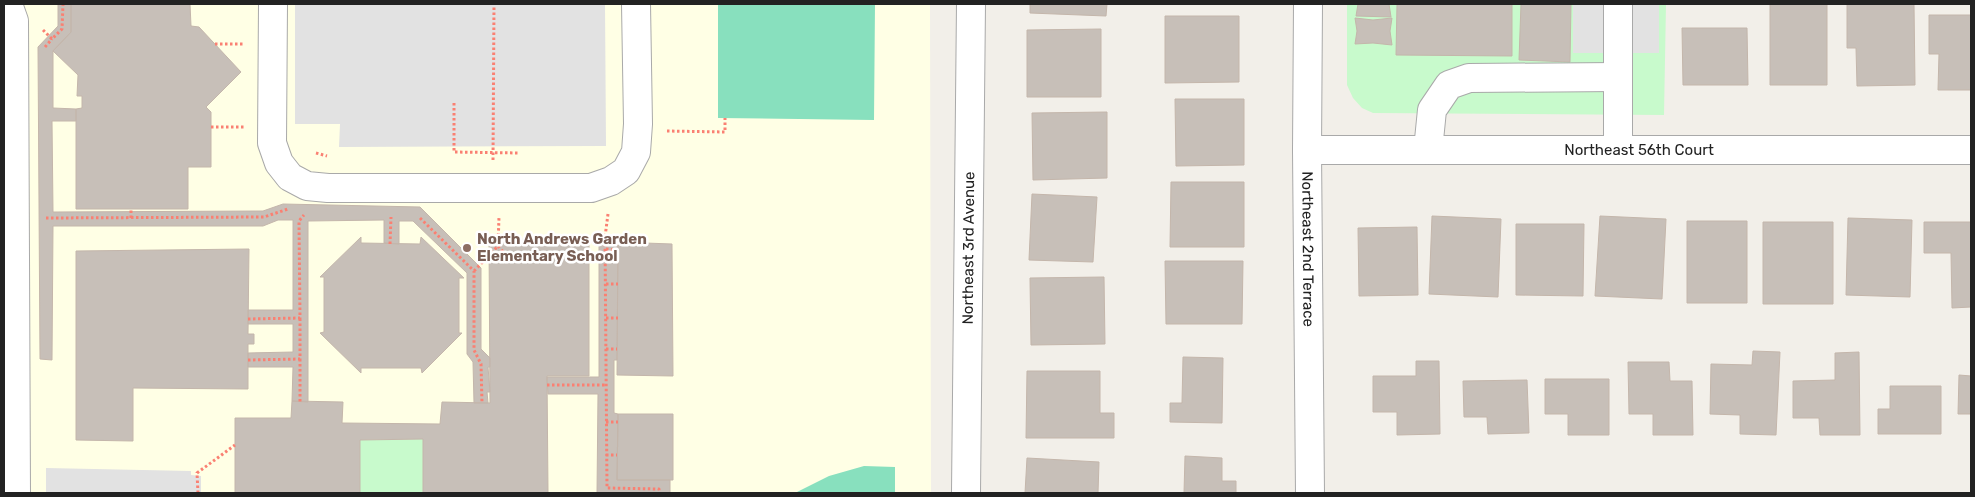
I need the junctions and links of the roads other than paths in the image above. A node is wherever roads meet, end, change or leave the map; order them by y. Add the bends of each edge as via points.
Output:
1 (8, 4) edge
2 (273, 4) edge
3 (636, 4) edge
4 (971, 4) edge
5 (1308, 4) edge
6 (1618, 4) edge
7 (1618, 78) junction
8 (1307, 150) junction
9 (1428, 150) junction
10 (1618, 150) junction
11 (1971, 150) edge
12 (16, 493) edge
13 (966, 493) edge
14 (1310, 493) edge

1 - 12 street via 14,21
2 - 3 street via 272,143 279,163 290,177 307,186 328,188 591,188 611,181 626,171 636,152
4 - 13 street, Northeast 3rd Avenue
5 - 8 street, Northeast 2nd Terrace
6 - 7 street
7 - 9 street via 1469,78 1449,84 1432,110
7 - 10 street
8 - 9 street, Northeast 56th Court
8 - 14 street, Northeast 2nd Terrace
9 - 10 street, Northeast 56th Court
10 - 11 street, Northeast 56th Court

